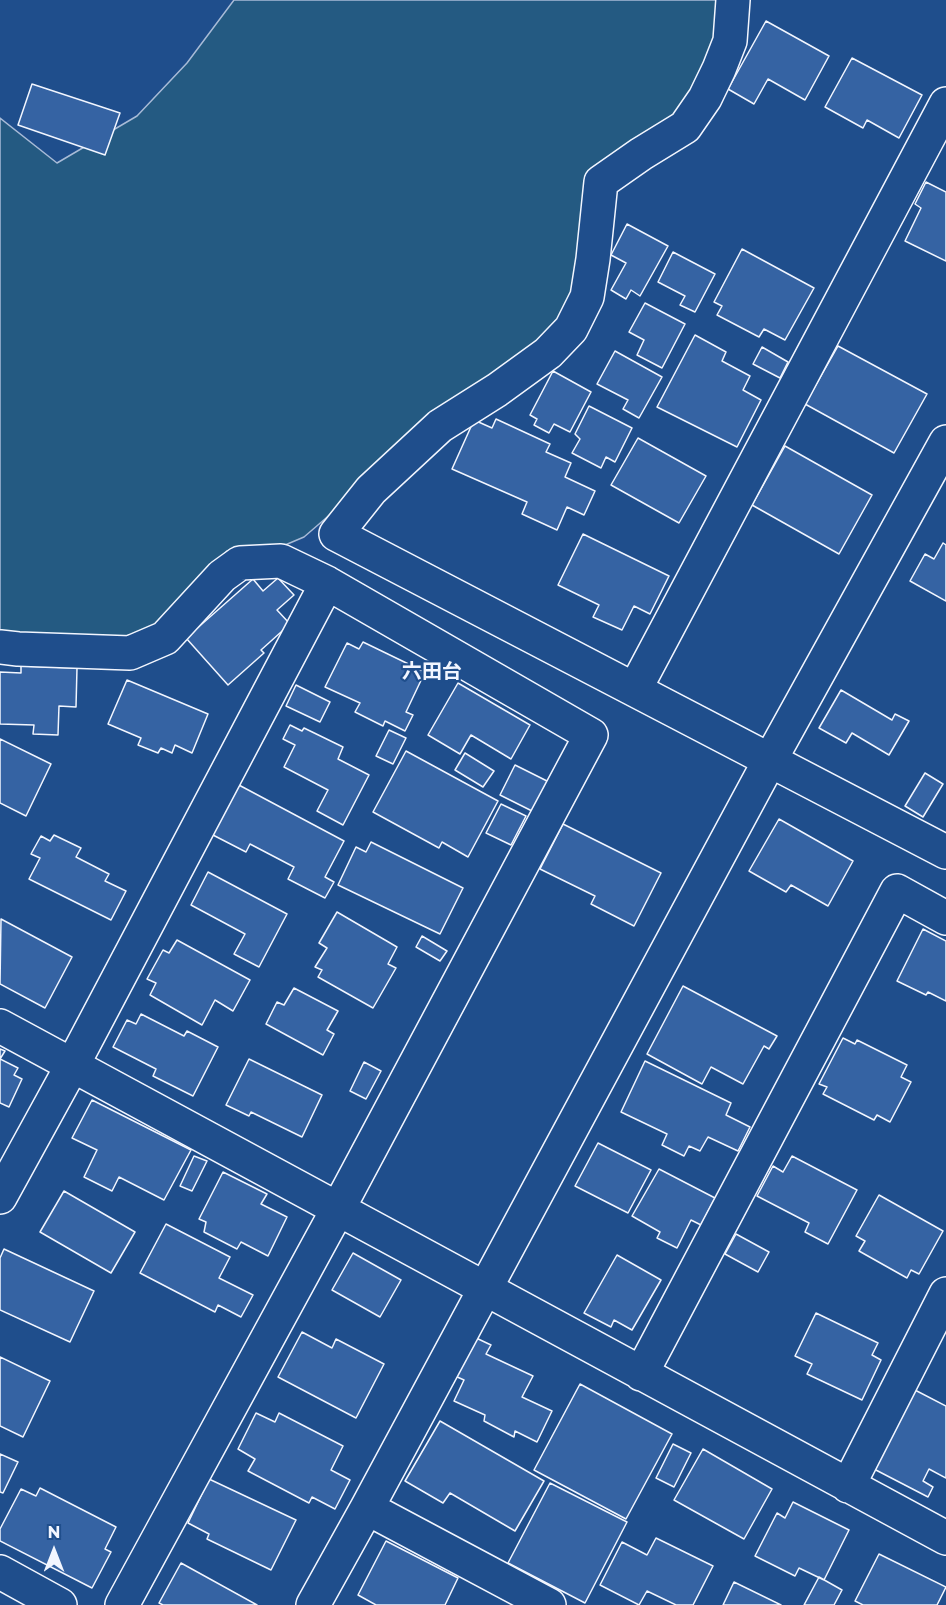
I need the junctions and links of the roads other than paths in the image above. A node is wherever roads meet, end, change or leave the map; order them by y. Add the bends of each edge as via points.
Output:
1 (733, 0) edge
2 (946, 104) edge
3 (946, 442) edge
4 (327, 583) junction
5 (0, 646) edge
6 (635, 689) junction
7 (770, 760) junction
8 (946, 852) edge
9 (946, 918) edge
10 (0, 1026) edge
11 (72, 1066) junction
12 (0, 1197) edge
13 (338, 1209) junction
14 (485, 1288) junction
15 (946, 1294) edge
16 (641, 1374) junction
17 (848, 1486) junction
18 (367, 1508) junction
19 (946, 1538) edge
20 (0, 1572) edge
21 (60, 1605) edge
22 (122, 1605) edge
23 (313, 1605) edge
24 (549, 1605) edge

1 - 6 street via 730,40 705,98 685,127 601,182 587,297 571,329 522,372 440,426 371,490 336,534
2 - 6 street
3 - 7 street
4 - 5 street via 281,561 240,563 222,576 165,638 130,653
4 - 11 street
4 - 13 street via 591,735
6 - 7 street
7 - 8 street
7 - 14 street
9 - 16 street via 897,891
10 - 11 street
11 - 12 street
11 - 13 street
13 - 14 street
13 - 22 street
14 - 16 street
14 - 18 street
15 - 17 street
16 - 17 street
17 - 19 street
18 - 23 street
18 - 24 street
20 - 21 street

